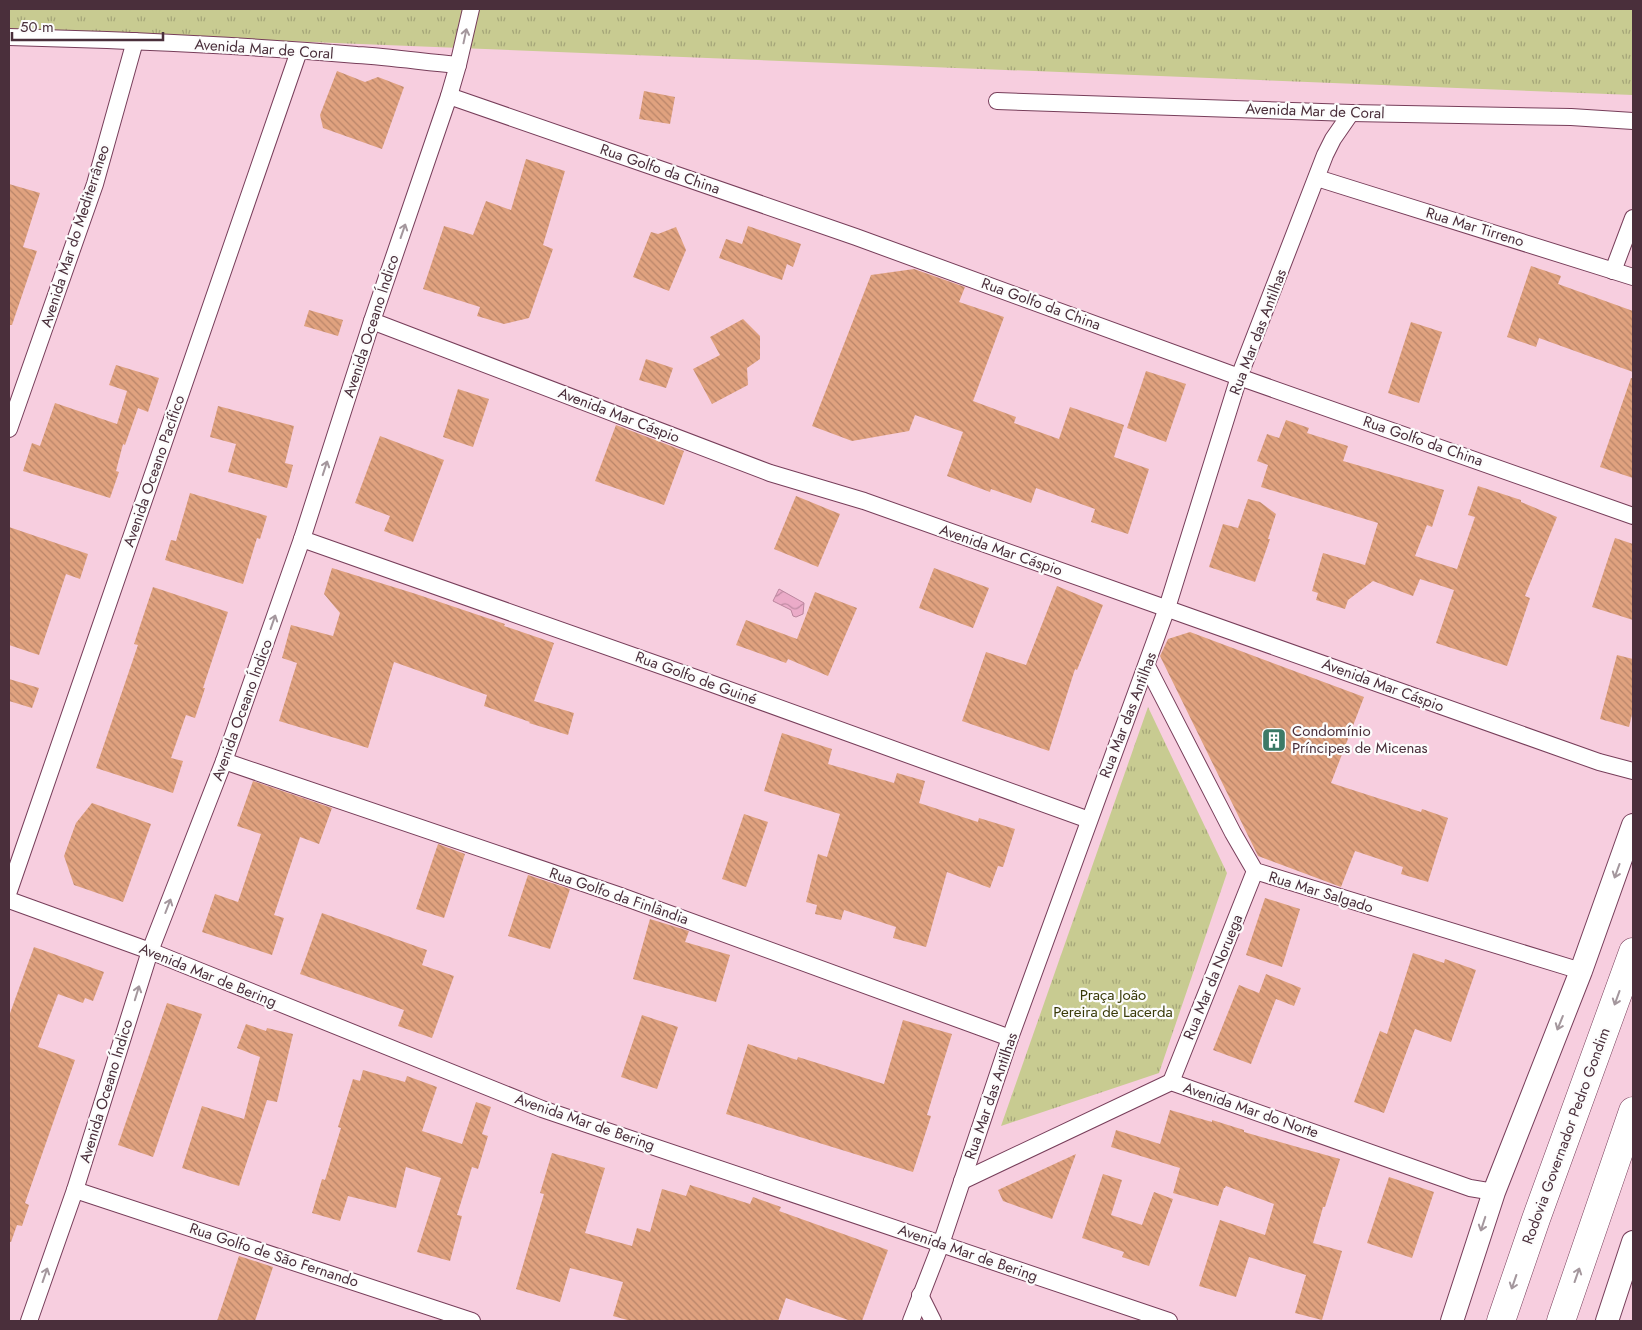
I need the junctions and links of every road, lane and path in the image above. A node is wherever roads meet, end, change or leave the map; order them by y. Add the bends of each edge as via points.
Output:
1 (471, 9) edge
2 (9, 37) edge
3 (135, 41) junction
4 (299, 51) junction
5 (458, 65) junction
6 (449, 96) junction
7 (997, 101) dead end
8 (1351, 113) junction
9 (1633, 121) edge
10 (1317, 178) junction
11 (1633, 218) edge
12 (1613, 271) junction
13 (1633, 277) edge
14 (372, 321) junction
15 (1239, 377) junction
16 (9, 429) edge
17 (1633, 516) edge
18 (302, 539) junction
19 (1167, 608) junction
20 (1147, 666) junction
21 (224, 761) junction
22 (1633, 771) edge
23 (1089, 820) junction
24 (1633, 825) edge
25 (15, 854) edge
26 (1255, 871) junction
27 (9, 891) edge
28 (9, 900) edge
29 (150, 951) junction
30 (1633, 952) edge
31 (1581, 971) junction
32 (1010, 1038) junction
33 (1170, 1082) junction
34 (1633, 1111) edge
35 (962, 1181) junction
36 (75, 1190) junction
37 (1494, 1192) junction
38 (1633, 1242) edge
39 (941, 1244) junction
40 (920, 1295) junction
41 (29, 1321) edge
42 (472, 1321) edge
43 (910, 1321) edge
44 (933, 1321) edge
45 (1169, 1321) edge
46 (1452, 1321) edge
47 (1501, 1321) edge
48 (1561, 1321) edge
49 (1607, 1321) edge

5 -> 1 street, Avenida Oceano Índico
2 - 3 street, Avenida Mar de Coral
3 - 4 street, Avenida Mar de Coral
3 - 16 street, Avenida Mar do Mediterrâneo via 94,184
4 - 5 street, Avenida Mar de Coral
4 - 25 street, Avenida Oceano Pacífico
5 - 6 street, Avenida Oceano Índico
14 -> 6 street, Avenida Oceano Índico
6 - 15 street, Rua Golfo da China via 856,237
7 - 8 street, Avenida Mar de Coral
8 - 9 street, Avenida Mar de Coral
8 - 10 street, Rua Mar das Antilhas via 1333,139
10 - 12 street, Rua Mar Tirreno
10 - 15 street, Rua Mar das Antilhas
11 - 12 street
12 - 13 street, Rua Mar Tirreno
18 -> 14 street, Avenida Oceano Índico
14 - 19 street, Avenida Mar Cáspio via 770,473 864,501
15 - 17 street, Rua Golfo da China
15 - 19 street, Rua Mar das Antilhas
21 -> 18 street, Avenida Oceano Índico
18 - 23 street, Rua Golfo de Guiné
19 - 20 street, Rua Mar das Antilhas
19 - 22 street, Avenida Mar Cáspio via 1599,762
20 - 23 street, Rua Mar das Antilhas
20 - 26 street, Rua Mar Salgado
29 -> 21 street, Avenida Oceano Índico
21 - 32 street, Rua Golfo da Finlândia via 618,895
23 - 32 street, Rua Mar das Antilhas
24 -> 31 street
25 - 27 street, Avenida Oceano Pacífico
26 - 31 street, Rua Mar Salgado
26 - 33 street, Rua Mar da Noruega
28 - 29 street, Avenida Mar de Bering
36 -> 29 street, Avenida Oceano Índico
29 - 39 street, Avenida Mar de Bering via 542,1109
30 -> 47 highway, Rodovia Governador Pedro Gondim
31 -> 37 street
32 - 35 street, Rua Mar das Antilhas
33 - 35 street, Avenida Mar do Norte
33 - 37 street, Avenida Mar do Norte via 1470,1188
48 -> 34 highway
35 - 39 street, Rua Mar das Antilhas
41 -> 36 street, Avenida Oceano Índico
36 - 42 street, Rua Golfo de São Fernando
37 -> 46 street
38 - 49 street
39 - 40 street, Rua Mar das Antilhas
39 - 45 street, Avenida Mar de Bering
40 - 43 street, Rua Mar das Antilhas
40 - 44 street

